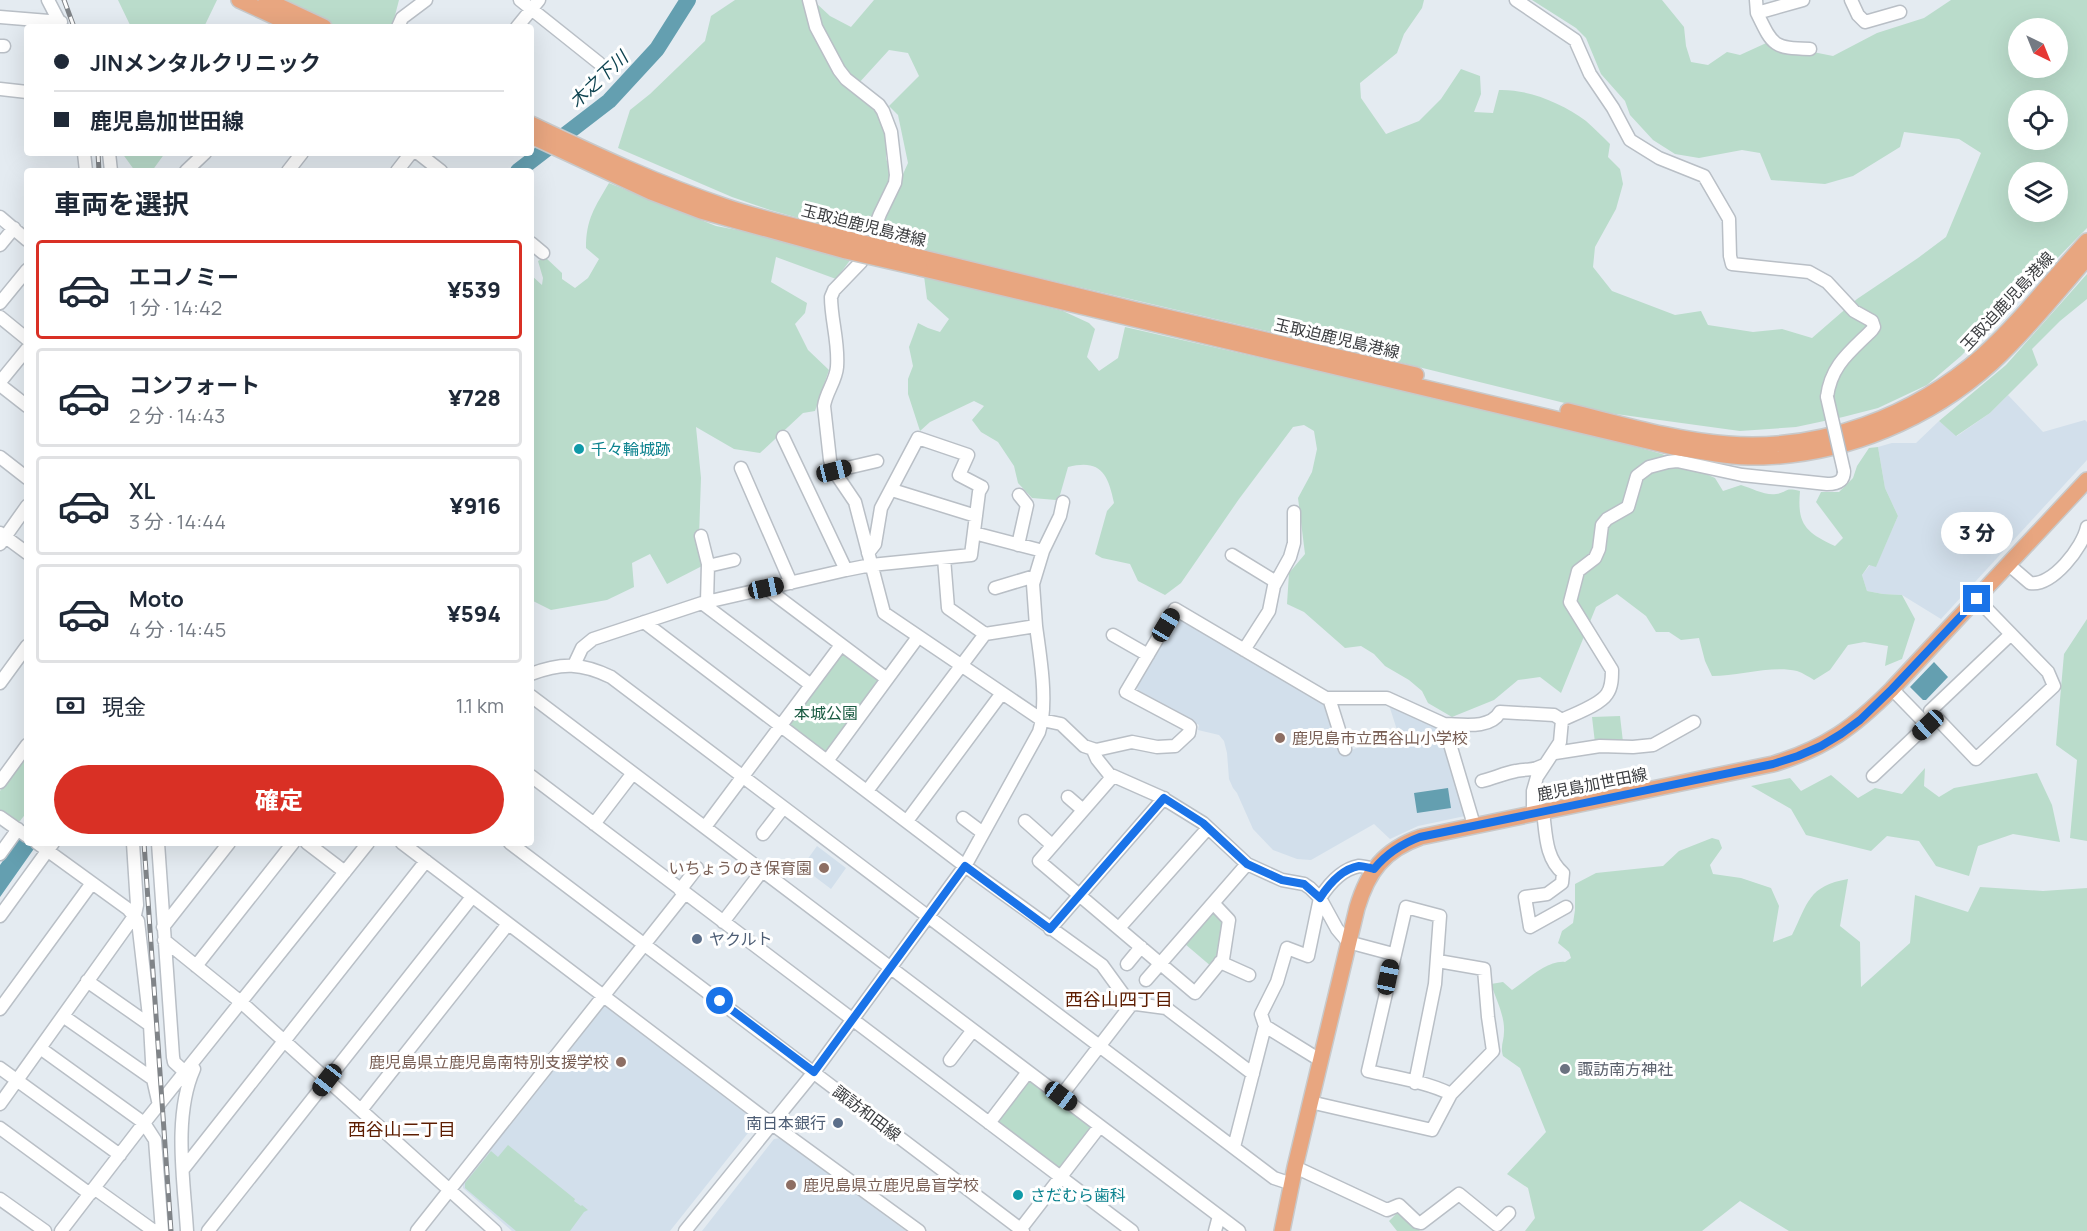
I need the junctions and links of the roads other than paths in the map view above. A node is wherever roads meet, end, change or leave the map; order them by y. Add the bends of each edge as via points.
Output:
1 (48, 0) edge
2 (239, 0) edge
3 (266, 0) edge
4 (426, 0) edge
5 (520, 0) edge
6 (809, 0) edge
7 (1516, 0) edge
8 (1756, 0) edge
9 (1803, 0) edge
10 (1851, 0) edge
11 (536, 5) edge
12 (1900, 12) dead end
13 (1757, 13) junction
14 (0, 17) edge
15 (301, 22) edge
16 (53, 24) edge
17 (60, 24) edge
18 (399, 24) edge
19 (520, 24) edge
20 (1810, 49) dead end
21 (599, 63) dead end
22 (0, 89) edge
23 (24, 92) edge
24 (534, 126) edge
25 (534, 137) edge
26 (202, 156) edge
27 (300, 156) edge
28 (409, 156) edge
29 (422, 156) edge
30 (189, 168) edge
31 (290, 168) edge
32 (399, 168) edge
33 (437, 168) edge
34 (654, 186) junction
35 (0, 217) edge
36 (14, 228) junction
37 (24, 237) edge
38 (2087, 241) edge
39 (0, 245) edge
40 (534, 246) edge
41 (543, 253) dead end
42 (2087, 258) edge
43 (24, 274) edge
44 (0, 303) edge
45 (0, 317) edge
46 (24, 337) edge
47 (24, 353) edge
48 (1379, 371) junction
49 (0, 383) edge
50 (24, 403) edge
51 (783, 437) dead end
52 (0, 457) edge
53 (877, 461) dead end
54 (741, 468) dead end
55 (834, 471) junction
56 (24, 476) edge
57 (2087, 480) edge
58 (892, 490) junction
59 (1019, 495) dead end
60 (1063, 502) dead end
61 (24, 510) edge
62 (1294, 512) dead end
63 (976, 516) junction
64 (2087, 527) edge
65 (974, 533) junction
66 (701, 536) dead end
67 (2, 538) edge
68 (1018, 545) junction
69 (24, 551) edge
70 (1043, 551) junction
71 (1232, 555) dead end
72 (944, 558) junction
73 (869, 559) junction
74 (734, 560) dead end
75 (2008, 565) junction
76 (708, 566) junction
77 (846, 570) junction
78 (1035, 576) junction
79 (791, 582) junction
80 (1276, 582) junction
81 (766, 588) junction
82 (995, 588) dead end
83 (1977, 599) junction
84 (704, 602) junction
85 (644, 622) junction
86 (1036, 626) junction
87 (985, 634) junction
88 (2011, 634) junction
89 (1113, 635) dead end
90 (918, 637) junction
91 (841, 645) junction
92 (24, 649) edge
93 (1244, 650) junction
94 (1148, 655) junction
95 (16, 661) junction
96 (574, 665) junction
97 (961, 666) junction
98 (24, 668) edge
99 (534, 673) edge
100 (887, 679) junction
101 (0, 683) edge
102 (811, 685) junction
103 (1892, 689) junction
104 (1002, 693) junction
105 (534, 698) edge
106 (1329, 698) junction
107 (1042, 720) junction
108 (1562, 720) junction
109 (1694, 722) dead end
110 (1444, 724) junction
111 (781, 726) junction
112 (24, 749) edge
113 (1346, 749) dead end
114 (1093, 750) junction
115 (1554, 753) junction
116 (827, 760) junction
117 (1545, 765) junction
118 (633, 773) junction
119 (1113, 776) junction
120 (1873, 776) dead end
121 (742, 777) junction
122 (534, 779) edge
123 (1482, 781) dead end
124 (0, 782) edge
125 (867, 791) junction
126 (1068, 796) dead end
127 (1164, 798) junction
128 (783, 808) junction
129 (1083, 810) junction
130 (1538, 813) junction
131 (0, 817) edge
132 (963, 818) dead end
133 (907, 821) junction
134 (1025, 821) dead end
135 (594, 824) junction
136 (1474, 825) junction
137 (705, 827) junction
138 (1208, 828) junction
139 (22, 832) edge
140 (983, 833) junction
141 (763, 834) dead end
142 (1052, 845) junction
143 (45, 846) edge
144 (133, 846) edge
145 (161, 846) edge
146 (227, 846) edge
147 (291, 846) edge
148 (311, 846) edge
149 (366, 846) edge
150 (406, 846) edge
151 (514, 846) edge
152 (0, 854) edge
153 (426, 861) junction
154 (1247, 864) junction
155 (965, 866) junction
156 (697, 868) dead end
157 (1374, 869) junction
158 (762, 871) junction
159 (345, 872) junction
160 (92, 882) junction
161 (683, 891) junction
162 (1080, 895) junction
163 (472, 897) junction
164 (1320, 898) junction
165 (1213, 903) junction
166 (1566, 907) dead end
167 (135, 915) junction
168 (0, 916) edge
169 (929, 916) junction
170 (723, 922) junction
171 (508, 924) junction
172 (164, 927) junction
173 (1119, 928) junction
174 (1050, 929) junction
175 (164, 940) junction
176 (1348, 942) junction
177 (644, 945) junction
178 (1141, 947) junction
179 (1393, 954) junction
180 (1438, 961) junction
181 (1220, 962) junction
182 (1127, 964) dead end
183 (1161, 964) junction
184 (196, 966) junction
185 (891, 968) junction
186 (1249, 975) dead end
187 (1146, 980) dead end
188 (87, 981) junction
189 (604, 996) junction
190 (242, 1003) junction
191 (1131, 1005) junction
192 (0, 1009) edge
193 (63, 1016) junction
194 (853, 1020) junction
195 (150, 1025) junction
196 (1265, 1026) junction
197 (973, 1030) junction
198 (284, 1041) junction
199 (1099, 1046) junction
200 (40, 1048) junction
201 (202, 1052) junction
202 (950, 1060) dead end
203 (1320, 1060) junction
204 (0, 1068) edge
205 (814, 1072) junction
206 (1028, 1072) junction
207 (186, 1073) junction
208 (1253, 1074) junction
209 (153, 1079) junction
210 (17, 1080) junction
211 (327, 1080) junction
212 (1415, 1083) junction
213 (1451, 1094) junction
214 (1061, 1096) junction
215 (162, 1101) junction
216 (1310, 1102) junction
217 (0, 1104) edge
218 (361, 1110) junction
219 (181, 1118) junction
220 (144, 1123) junction
221 (989, 1123) junction
222 (772, 1124) junction
223 (1100, 1126) junction
224 (0, 1128) edge
225 (1234, 1147) junction
226 (120, 1155) junction
227 (1295, 1167) junction
228 (184, 1168) junction
229 (1060, 1177) junction
230 (1292, 1184) junction
231 (450, 1190) junction
232 (92, 1191) junction
233 (0, 1199) edge
234 (1509, 1213) dead end
235 (1219, 1216) junction
236 (1021, 1230) edge
237 (45, 1231) edge
238 (61, 1231) edge
239 (154, 1231) edge
240 (162, 1231) edge
241 (187, 1231) edge
242 (208, 1231) edge
243 (417, 1231) edge
244 (495, 1231) edge
245 (685, 1231) edge
246 (919, 1231) edge
247 (1132, 1231) edge
248 (1215, 1231) edge
249 (1239, 1231) edge
250 (1282, 1231) edge

1 - 17 street
2 - 15 main road
3 - 15 main road
4 - 18 street
5 - 11 street
6 - 55 street via 816,27 839,70 884,111 891,132 896,175 861,262 831,297 837,368 824,406 827,446
7 - 108 street, bridge via 1575,40 1590,74 1630,140 1659,158 1704,176 1729,219 1732,264 1809,272 1827,282 1874,327 1839,363 1828,384 1827,397 1844,471 1842,481 1827,484 1742,475 1677,461 1643,470 1637,476 1628,507 1602,525 1599,549 1595,558 1578,571 1570,602 1612,670 1612,683 1600,700
8 - 13 street
9 - 13 street
10 - 12 street via 1865,22
11 - 19 street
11 - 21 street
13 - 20 street via 1774,43
14 - 16 street
22 - 23 street
24 - 34 main road, 玉取迫鹿児島港線
25 - 34 main road, 玉取迫鹿児島港線
26 - 30 street
27 - 31 street
28 - 32 street
29 - 33 street
34 - 48 main road, 玉取迫鹿児島港線, bridge via 847,245
35 - 36 street
36 - 37 street
36 - 39 street
38 - 48 main road, 玉取迫鹿児島港線 via 2016,322 1950,383 1886,417 1821,437 1727,444
40 - 41 street
42 - 48 main road, 玉取迫鹿児島港線 via 2025,330 1946,399 1882,431 1794,455 1709,454
43 - 44 street
45 - 46 street
47 - 49 street
49 - 50 street
51 - 77 street
52 - 56 street
53 - 55 street
54 - 79 street
55 - 73 street via 855,502
57 - 75 main road, 鹿児島加世田線
58 - 63 street
58 - 63 street via 918,438 968,456 959,475 982,487
58 - 73 street via 881,508 876,544
59 - 68 street via 1027,505
60 - 70 street
61 - 67 street
62 - 80 street via 1294,543
63 - 65 street
64 - 75 street via 2077,549 2044,583 2030,583
65 - 68 street
65 - 72 street via 971,555
66 - 76 street
67 - 69 street
68 - 70 street
70 - 78 street
71 - 80 street
72 - 73 street
72 - 87 street via 948,608
73 - 77 street
73 - 90 street via 884,614
74 - 76 street
75 - 83 main road, 鹿児島加世田線
76 - 84 street
77 - 79 street
78 - 82 street
78 - 86 street
79 - 81 street
80 - 93 street via 1269,610
81 - 84 street
81 - 91 street
83 - 88 street
83 - 103 main road, 鹿児島加世田線
84 - 85 street
84 - 102 street
85 - 96 street via 586,644
85 - 111 street
86 - 87 street
86 - 107 street
87 - 97 street
88 - 88 street via 2048,672 2054,686 1976,759 1930,711
89 - 94 street
90 - 97 street
90 - 100 street
91 - 100 street
91 - 102 street
92 - 95 street
93 - 94 street via 1175,609
93 - 106 street
94 - 114 street via 1126,692 1188,725 1189,734 1178,745 1165,748 1132,742
95 - 98 street
95 - 101 street
96 - 99 street
96 - 121 street via 611,677
97 - 104 street
97 - 125 street
100 - 116 street
102 - 111 street
103 - 120 street via 1928,725
103 - 130 main road, 鹿児島加世田線 via 1841,734 1798,756
104 - 107 street
104 - 133 street
105 - 118 street
106 - 110 street via 1388,698
106 - 113 street
107 - 114 street via 1061,724
107 - 140 street
108 - 110 street via 1554,715 1500,712 1491,722
108 - 115 street via 1560,742
109 - 115 street via 1653,745 1600,746
110 - 136 street
111 - 116 street
111 - 121 street
112 - 124 street
114 - 119 street
115 - 117 street
116 - 125 street
117 - 123 street
117 - 130 street via 1533,791
118 - 135 street
118 - 137 street
119 - 127 street
119 - 129 street
121 - 128 street
121 - 137 street
122 - 135 street
125 - 133 street
126 - 129 street
127 - 138 street
127 - 162 street
128 - 141 street
128 - 169 street
129 - 142 street
130 - 136 main road, 鹿児島加世田線
130 - 166 street via 1550,856 1563,873 1563,883 1547,894 1525,897 1530,927
131 - 139 street
132 - 140 street
133 - 155 street
134 - 142 street
135 - 161 street
136 - 157 main road, 鹿児島加世田線 via 1409,841 1384,856
137 - 158 street
138 - 154 street
138 - 173 street
139 - 152 street
140 - 155 street
142 - 162 street via 1039,861
143 - 160 street
143 - 168 street
144 - 167 street
145 - 172 street
146 - 172 street
147 - 184 street
148 - 159 street
149 - 159 street
150 - 153 street
151 - 177 street, 諏訪和田線
153 - 163 street
153 - 198 street
154 - 164 street via 1282,880 1304,884
154 - 165 street
155 - 169 street
155 - 174 street
156 - 161 street
157 - 164 street via 1360,866 1341,874
157 - 176 main road, 鹿児島加世田線 via 1360,898
158 - 170 street
158 - 185 street
159 - 190 street
160 - 167 street
160 - 192 street
161 - 170 street
161 - 177 street
162 - 173 street
162 - 174 street
163 - 171 street
163 - 211 street
164 - 176 street
164 - 196 street via 1308,956 1287,948 1277,982 1261,1014
165 - 181 street via 1229,920
165 - 183 street
167 - 188 street
167 - 195 street
169 - 185 street
169 - 199 street
170 - 194 street
171 - 189 street
171 - 218 street
172 - 175 street
173 - 178 street
174 - 191 street via 1102,965
175 - 184 street
175 - 207 street via 173,1056
176 - 179 street
176 - 203 main road, 鹿児島加世田線
177 - 189 street
177 - 205 street, 諏訪和田線
178 - 182 street
178 - 183 street
179 - 180 street via 1406,907 1440,916
179 - 212 street via 1368,1071
180 - 212 street
180 - 213 street via 1484,969 1493,1051
181 - 183 street via 1195,993
181 - 186 street
183 - 187 street
184 - 190 street
185 - 194 street
185 - 197 street
188 - 193 street
188 - 195 street
189 - 222 street
189 - 231 street
190 - 198 street
190 - 201 street
191 - 199 street
191 - 208 street via 1166,1008
193 - 200 street
193 - 209 street
194 - 205 street
194 - 221 street
195 - 209 street
196 - 203 street
196 - 208 street
197 - 202 street
197 - 206 street
198 - 211 street
198 - 228 street
199 - 214 street
199 - 225 street
200 - 210 street
200 - 220 street
201 - 207 street
201 - 219 street via 186,1090
203 - 216 main road, 鹿児島加世田線
204 - 210 street
205 - 222 street
205 - 236 street, 諏訪和田線
206 - 214 street
206 - 221 street
207 - 215 street
208 - 225 street
209 - 215 street
210 - 217 street
210 - 226 street
211 - 218 street
211 - 242 street
212 - 213 street
213 - 216 street via 1432,1130
214 - 223 street
215 - 219 street via 179,1110
215 - 220 street
216 - 227 main road, 鹿児島加世田線
218 - 231 street
219 - 228 street
220 - 226 street
220 - 240 street via 155,1140
221 - 229 street
222 - 245 street
222 - 246 street
223 - 229 street
223 - 235 street
224 - 232 street
225 - 230 street via 1274,1179
226 - 232 street
227 - 230 main road, 鹿児島加世田線
227 - 234 street via 1387,1210 1399,1205 1421,1223 1459,1194 1497,1225
228 - 241 street
229 - 236 street
229 - 247 street
230 - 250 main road, 鹿児島加世田線
231 - 243 street
231 - 244 street
232 - 238 street
232 - 239 street
233 - 237 street
235 - 248 street
235 - 249 street

